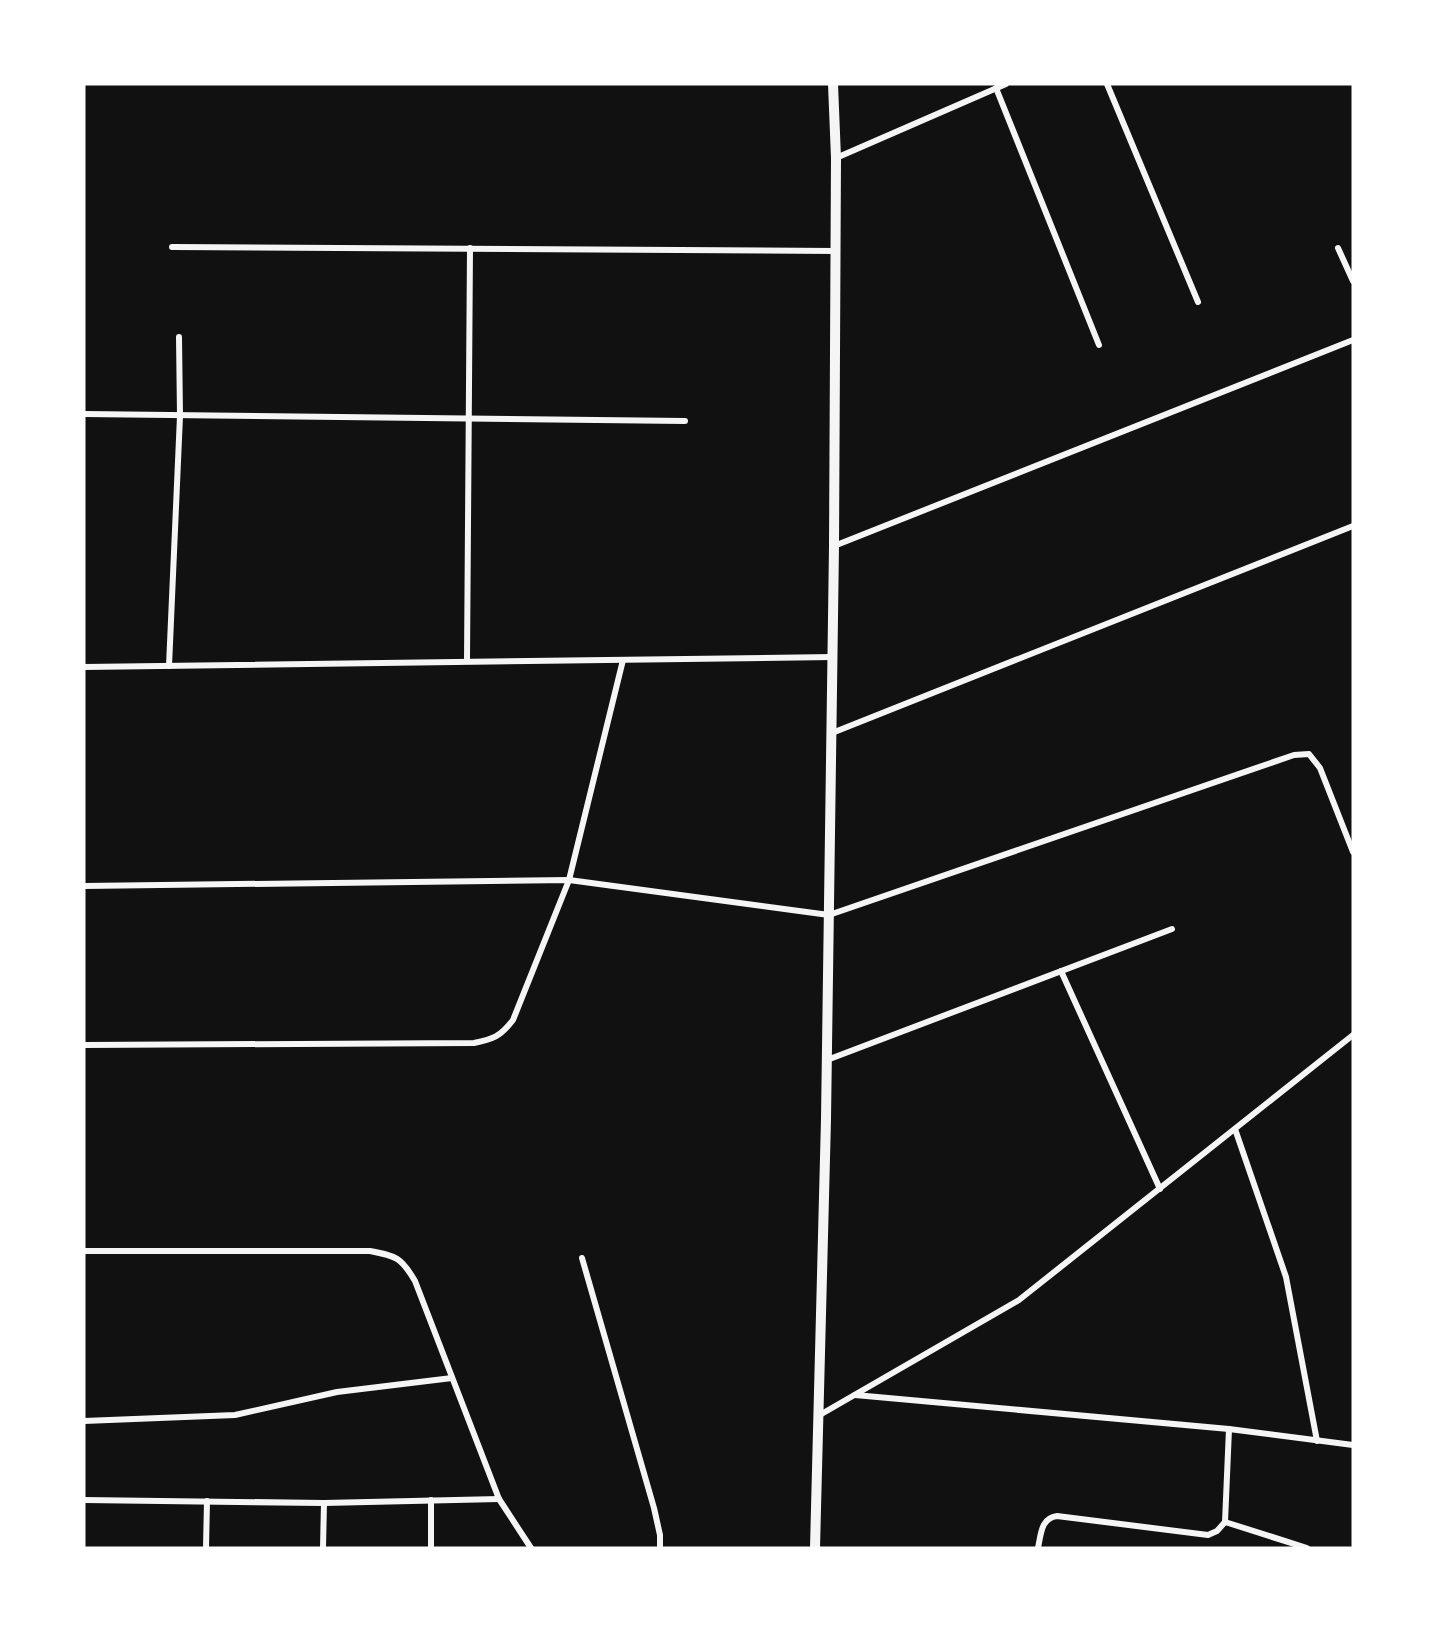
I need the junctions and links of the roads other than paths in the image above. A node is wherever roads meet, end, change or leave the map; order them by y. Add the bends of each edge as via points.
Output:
1 (833, 84) edge
2 (1006, 84) edge
3 (1107, 84) edge
4 (996, 88) junction
5 (836, 158) junction
6 (172, 247) dead end
7 (470, 248) junction
8 (1338, 248) dead end
9 (836, 251) junction
10 (1353, 281) edge
11 (1198, 302) dead end
12 (179, 337) dead end
13 (1353, 340) edge
14 (1099, 345) dead end
15 (84, 414) edge
16 (180, 416) junction
17 (469, 419) junction
18 (685, 421) dead end
19 (1353, 526) edge
20 (834, 546) junction
21 (832, 657) junction
22 (623, 660) junction
23 (467, 661) junction
24 (169, 666) junction
25 (84, 667) edge
26 (832, 733) junction
27 (1350, 836) edge
28 (1353, 852) edge
29 (569, 880) junction
30 (84, 886) edge
31 (829, 915) junction
32 (1172, 929) dead end
33 (1061, 971) junction
34 (1353, 1035) edge
35 (84, 1046) edge
36 (827, 1060) junction
37 (1235, 1129) junction
38 (1160, 1189) junction
39 (84, 1251) edge
40 (582, 1258) dead end
41 (452, 1378) junction
42 (855, 1395) junction
43 (818, 1417) junction
44 (84, 1421) edge
45 (1229, 1429) junction
46 (1317, 1440) junction
47 (1353, 1445) edge
48 (499, 1499) junction
49 (84, 1500) edge
50 (431, 1500) junction
51 (207, 1501) junction
52 (324, 1503) junction
53 (1225, 1522) junction
54 (206, 1548) edge
55 (322, 1548) edge
56 (431, 1548) edge
57 (531, 1548) edge
58 (660, 1548) edge
59 (814, 1548) edge
60 (1038, 1548) edge
61 (1307, 1548) edge

1 - 5 street
2 - 4 street
3 - 11 street
4 - 5 street
4 - 14 street
5 - 9 street
6 - 7 street
7 - 9 street
7 - 17 street
8 - 10 street
9 - 20 street
12 - 16 street
13 - 20 street
15 - 16 street
16 - 17 street
16 - 24 street
17 - 18 street
17 - 23 street
19 - 26 street
20 - 21 street
21 - 22 street
21 - 26 street
22 - 23 street
22 - 29 street
23 - 24 street
24 - 25 street
26 - 31 street
27 - 28 street
27 - 31 street via 1320,768 1309,754 1294,755
29 - 30 street
29 - 31 street
29 - 35 street via 513,1020 504,1032 491,1039 474,1043
31 - 36 street
32 - 33 street
33 - 36 street
33 - 38 street
34 - 37 street
36 - 43 street
37 - 38 street
37 - 46 street via 1286,1277
38 - 42 street via 1019,1299
39 - 41 street via 370,1251 394,1256 415,1281
40 - 58 street via 654,1508
41 - 44 street via 337,1392 235,1415
41 - 48 street
42 - 43 street
42 - 45 street
43 - 59 street
45 - 46 street
45 - 53 street
46 - 47 street
48 - 50 street
48 - 57 street
49 - 51 street
50 - 52 street
50 - 56 street
51 - 52 street
51 - 54 street
52 - 55 street
53 - 60 street via 1208,1535 1057,1516 1043,1525
53 - 61 street

